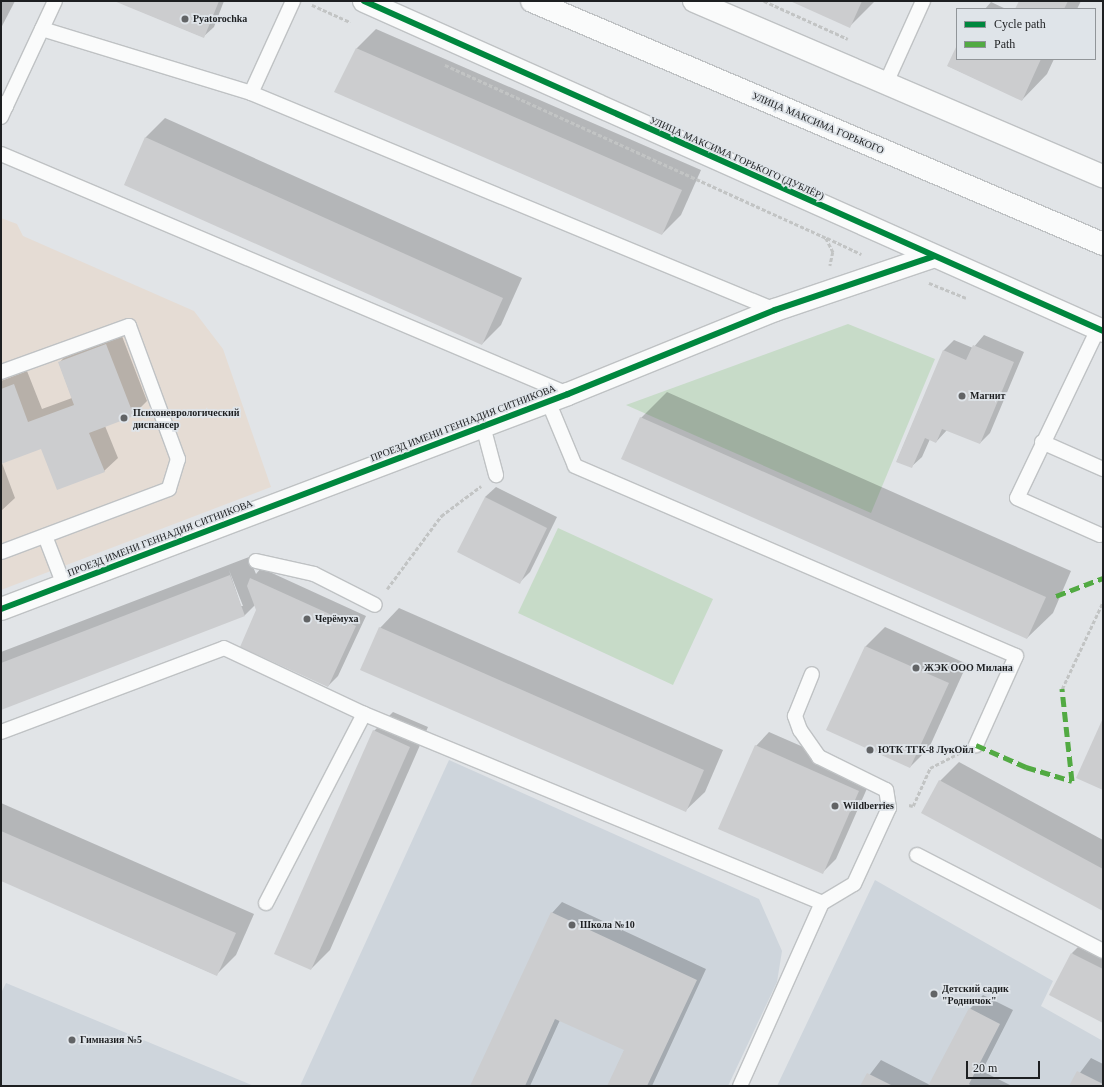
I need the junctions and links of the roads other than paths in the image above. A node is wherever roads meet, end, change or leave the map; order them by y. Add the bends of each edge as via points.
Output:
1 (55, 1) edge
2 (293, 1) edge
3 (364, 1) edge
4 (532, 1) edge
5 (694, 1) edge
6 (923, 1) edge
7 (42, 29) junction
8 (886, 83) junction
9 (251, 93) junction
10 (3, 108) edge
11 (1, 154) edge
12 (1103, 176) edge
13 (1103, 244) edge
14 (932, 257) junction
15 (775, 310) junction
16 (1101, 330) edge
17 (1, 372) edge
18 (558, 398) junction
19 (483, 426) junction
20 (1042, 442) junction
21 (1103, 469) edge
22 (496, 475) road end
23 (1100, 535) dead end
24 (45, 536) junction
25 (1, 552) edge
26 (256, 561) dead end
27 (64, 585) junction
28 (375, 605) road end
29 (1, 609) edge
30 (812, 674) dead end
31 (364, 714) junction
32 (1, 732) edge
33 (976, 745) road end
34 (917, 855) dead end
35 (266, 903) dead end
36 (822, 903) junction
37 (1103, 951) edge
38 (740, 1086) edge

1 - 7 lane
2 - 9 lane
3 - 14 street, УЛИЦА МАКСИМА ГОРЬКОГО (ДУБЛЁР)
4 - 13 street, УЛИЦА МАКСИМА ГОРЬКОГО
5 - 8 street
6 - 8 lane
7 - 9 lane
7 - 10 lane
8 - 12 street
9 - 15 lane
11 - 18 lane
14 - 15 street, ПРОЕЗД ИМЕНИ ГЕННАДИЯ СИТНИКОВА
14 - 16 street, УЛИЦА МАКСИМА ГОРЬКОГО (ДУБЛЁР)
15 - 18 street, ПРОЕЗД ИМЕНИ ГЕННАДИЯ СИТНИКОВА
16 - 20 lane
17 - 24 lane via 128,326 178,460 169,489
18 - 19 street, ПРОЕЗД ИМЕНИ ГЕННАДИЯ СИТНИКОВА
18 - 33 lane via 575,466 1016,656
19 - 22 lane
19 - 27 street, ПРОЕЗД ИМЕНИ ГЕННАДИЯ СИТНИКОВА
20 - 21 lane
20 - 23 lane via 1017,498
24 - 25 lane
24 - 27 lane
26 - 28 lane via 314,574
27 - 29 street, ПРОЕЗД ИМЕНИ ГЕННАДИЯ СИТНИКОВА
30 - 36 lane via 795,716 800,730 819,757 878,784 889,799 889,808 854,884
31 - 32 lane via 224,648
31 - 35 lane
31 - 36 lane
34 - 37 lane
36 - 38 lane

